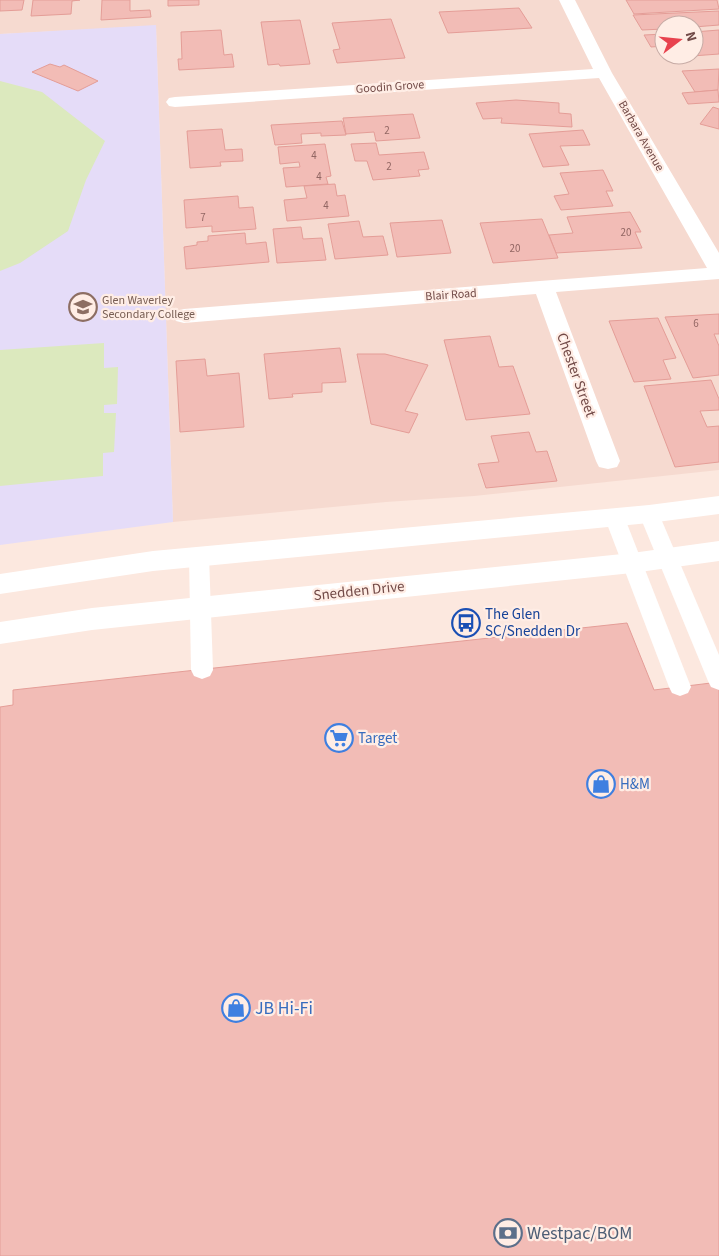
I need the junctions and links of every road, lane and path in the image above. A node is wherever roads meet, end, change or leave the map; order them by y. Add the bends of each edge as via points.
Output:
1 (567, 0) edge
2 (604, 72) junction
3 (175, 102) dead end
4 (719, 271) edge
5 (544, 288) junction
6 (184, 316) dead end
7 (608, 461) dead end
8 (719, 505) edge
9 (649, 514) junction
10 (614, 516) junction
11 (719, 550) edge
12 (199, 556) junction
13 (669, 558) junction
14 (632, 563) junction
15 (0, 584) edge
16 (201, 607) junction
17 (0, 633) edge
18 (202, 670) dead end
19 (719, 681) edge
20 (680, 687) dead end

1 - 2 street, Barbara Avenue
2 - 3 street, Goodin Grove
2 - 4 street, Barbara Avenue
4 - 5 street, Blair Road
5 - 6 street, Blair Road
5 - 7 street, Chester Street
8 - 9 street
9 - 10 street
9 - 13 lane
10 - 12 street
10 - 14 lane
11 - 13 street, Snedden Drive
12 - 15 street
12 - 16 lane
13 - 14 street, Snedden Drive
13 - 19 lane
14 - 16 street, Snedden Drive
14 - 20 lane
16 - 17 street, Snedden Drive
16 - 18 lane

